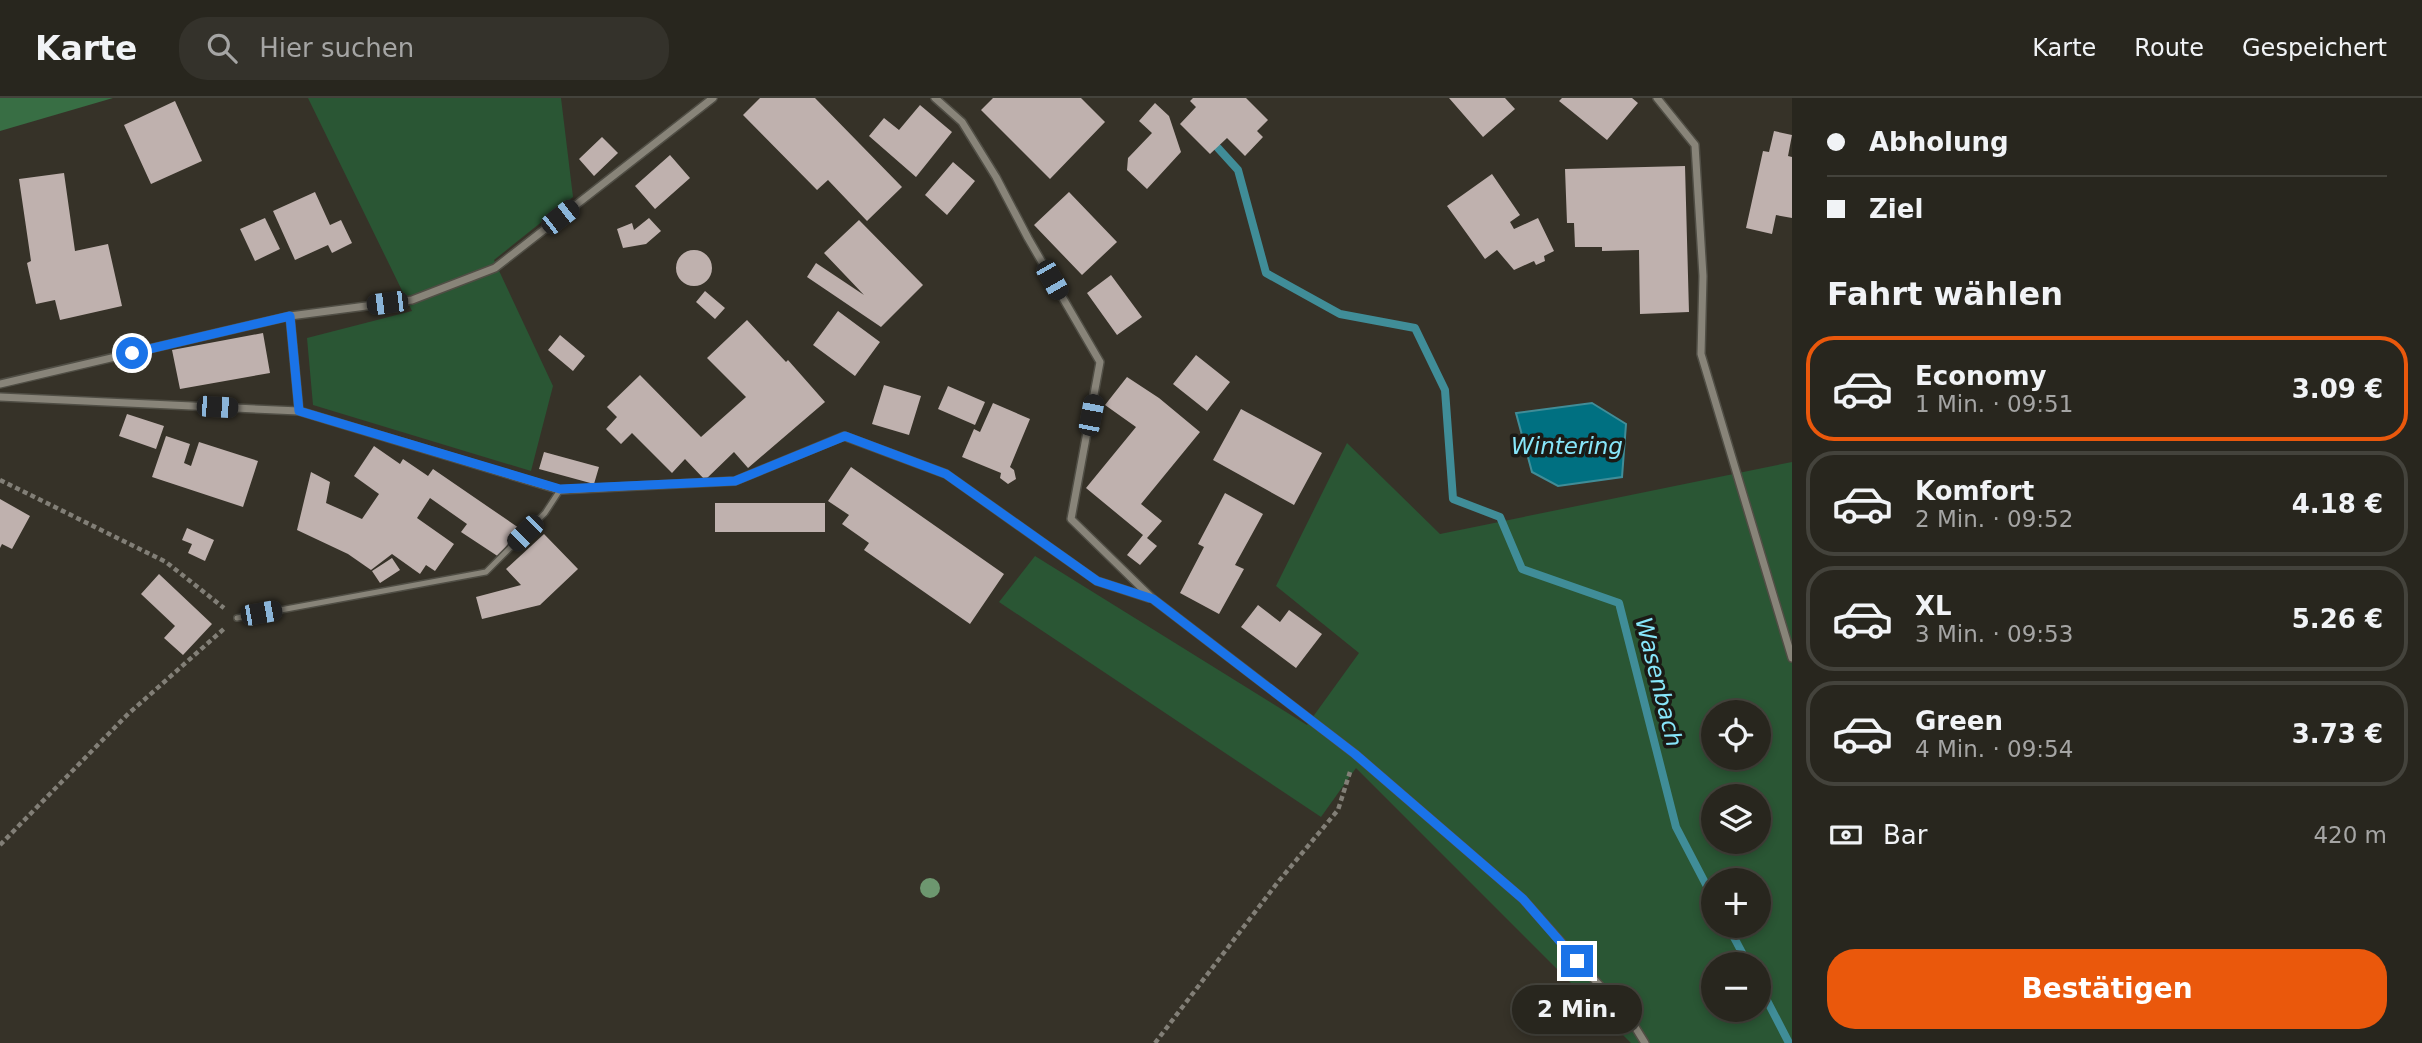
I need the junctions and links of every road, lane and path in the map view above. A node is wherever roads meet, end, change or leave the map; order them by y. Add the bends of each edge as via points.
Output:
1 (712, 98) edge
2 (935, 98) edge
3 (1657, 98) edge
4 (290, 316) junction
5 (0, 384) edge
6 (0, 397) edge
7 (299, 411) junction
8 (0, 480) edge
9 (560, 489) junction
10 (1153, 599) junction
11 (237, 618) junction
12 (1792, 658) edge
13 (1355, 754) junction
14 (0, 845) edge
15 (1154, 1043) edge
16 (1645, 1043) edge

1 - 4 street via 495,268 412,300
2 - 10 street via 962,122 1101,362 1071,519
3 - 12 street via 1695,145 1703,276 1701,354
4 - 5 street
4 - 7 street
6 - 7 street
7 - 9 street
8 - 11 path via 166,562
9 - 10 street via 735,481 845,436 946,474 1097,581
9 - 11 lane via 545,513 486,572
10 - 13 street
11 - 14 path via 127,715
13 - 15 path via 1338,810
13 - 16 street via 1523,899 1632,1022

